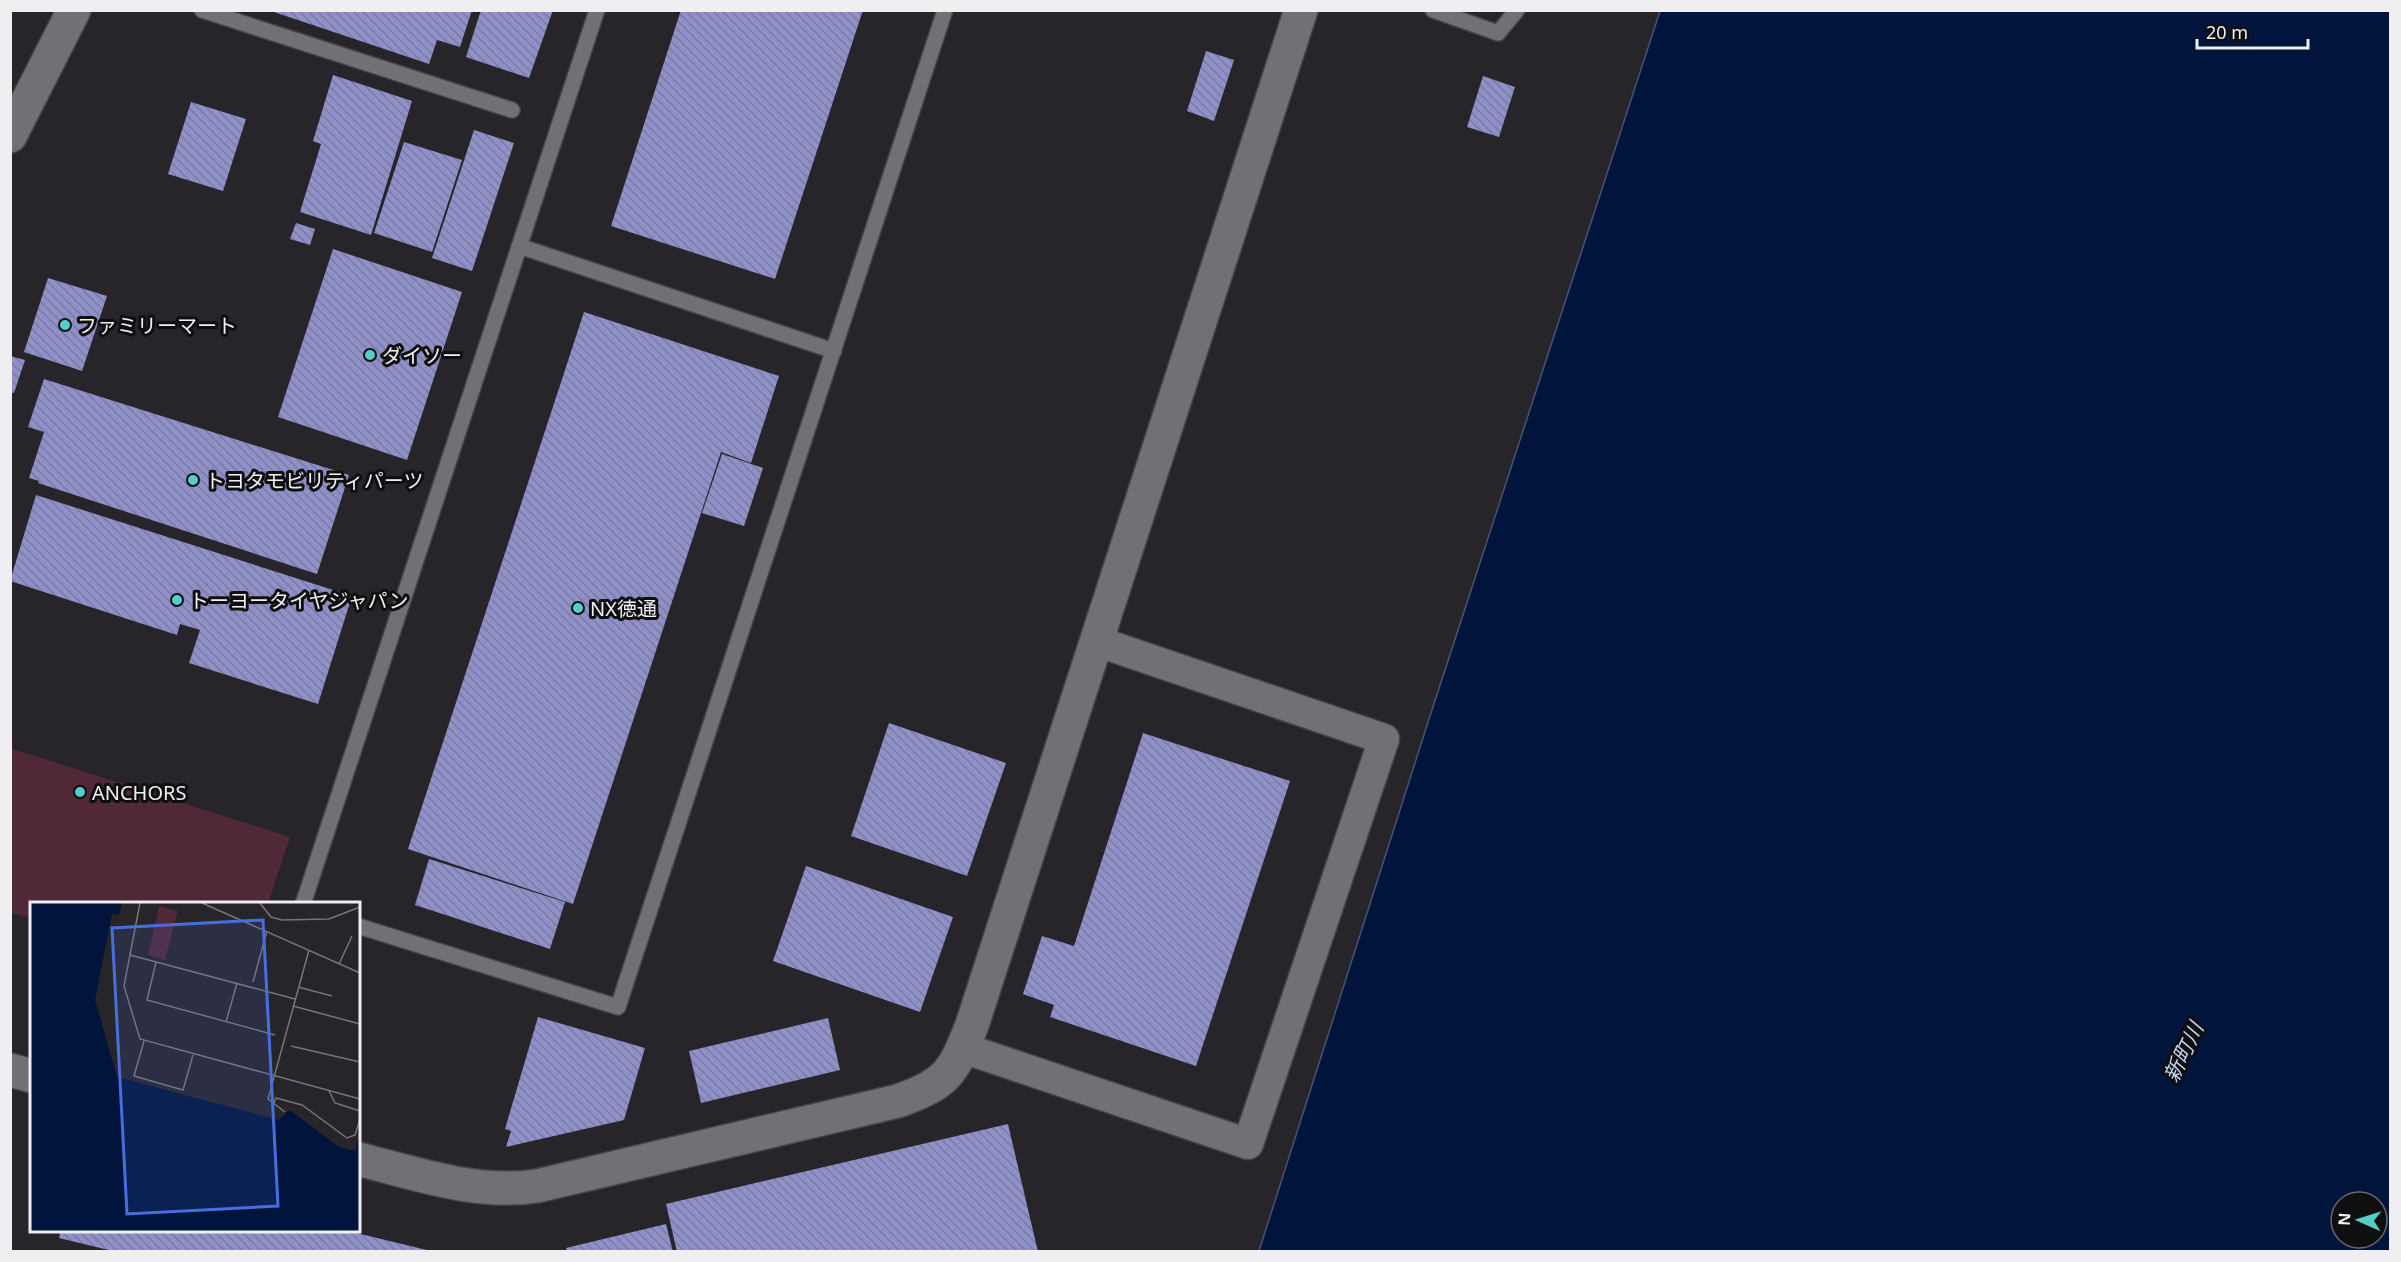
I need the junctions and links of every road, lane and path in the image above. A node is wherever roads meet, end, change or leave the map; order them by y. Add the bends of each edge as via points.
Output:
1 (74, 10) edge
2 (202, 10) edge
3 (597, 10) edge
4 (945, 10) edge
5 (1301, 10) edge
6 (1433, 10) edge
7 (1517, 10) edge
8 (512, 110) dead end
9 (10, 136) edge
10 (519, 246) junction
11 (834, 351) junction
12 (1096, 641) junction
13 (303, 902) edge
14 (360, 927) edge
15 (963, 1048) junction
16 (10, 1070) edge
17 (30, 1075) edge
18 (360, 1159) edge

1 - 9 street
2 - 8 lane
3 - 10 lane
4 - 11 lane
5 - 12 street
6 - 7 lane via 1498,33
10 - 11 lane
10 - 13 lane
11 - 14 lane via 618,1007
12 - 15 street
12 - 15 street via 1384,739 1248,1144
15 - 18 street via 955,1068 942,1081 898,1101 537,1186 510,1190 467,1186
16 - 17 street

